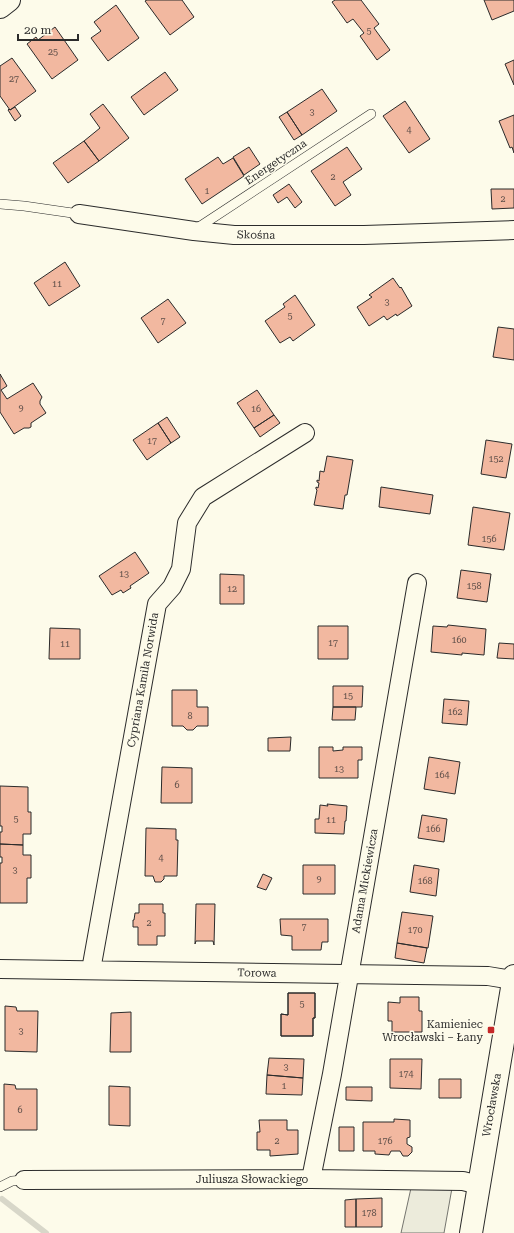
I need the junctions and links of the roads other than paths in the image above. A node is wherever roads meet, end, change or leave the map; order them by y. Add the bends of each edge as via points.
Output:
1 (9, 0) edge
2 (0, 7) edge
3 (371, 114) dead end
4 (0, 204) edge
5 (79, 214) joint
6 (514, 230) edge
7 (194, 231) junction
8 (306, 433) dead end
9 (417, 583) dead end
10 (0, 969) edge
11 (91, 970) junction
12 (349, 975) junction
13 (514, 978) edge
14 (311, 1179) junction
15 (24, 1180) joint
16 (479, 1185) junction
17 (0, 1187) edge
18 (471, 1233) edge

1 - 2 main road
3 - 7 lane, Energetyczna
4 - 5 lane, Skośna
5 - 7 street, Skośna
6 - 7 street, Skośna via 364,235 234,234
8 - 11 street, Cypriana Kamila Norwida via 203,497 187,523 180,569 172,586 156,604
9 - 12 street, Adama Mickiewicza
10 - 11 street, Torowa
11 - 12 street, Torowa
12 - 13 street, Torowa
12 - 14 street, Adama Mickiewicza
13 - 16 main road, Wrocławska
14 - 15 street, Juliusza Słowackiego
14 - 16 street, Juliusza Słowackiego via 463,1181
15 - 17 lane via 12,1181
16 - 18 main road, Wrocławska

